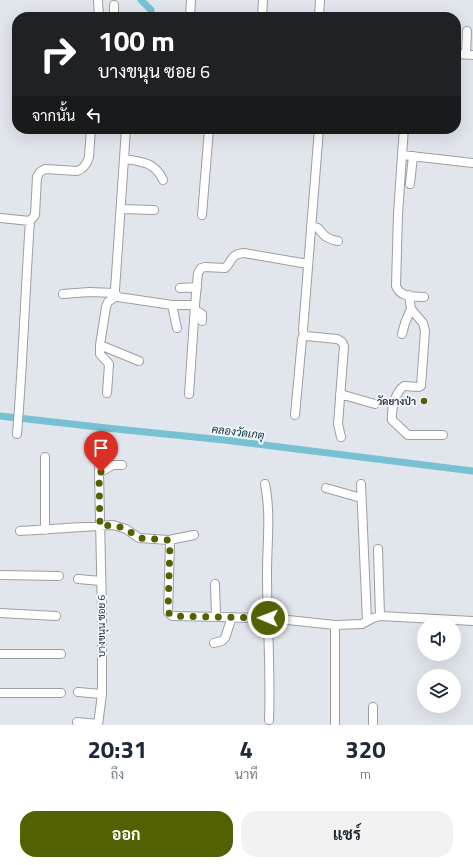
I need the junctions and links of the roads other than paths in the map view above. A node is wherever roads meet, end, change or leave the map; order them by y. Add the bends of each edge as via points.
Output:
1 (98, 0) edge
2 (191, 0) edge
3 (263, 0) edge
4 (320, 0) edge
5 (114, 5) dead end
6 (99, 12) edge
7 (114, 12) edge
8 (190, 12) edge
9 (262, 12) edge
10 (319, 12) edge
11 (467, 31) dead end
12 (469, 55) edge
13 (91, 134) edge
14 (126, 134) edge
15 (209, 134) edge
16 (319, 134) edge
17 (404, 134) edge
18 (402, 155) junction
19 (413, 156) junction
20 (124, 159) junction
21 (473, 163) edge
22 (163, 180) dead end
23 (410, 184) dead end
24 (121, 209) junction
25 (154, 210) dead end
26 (202, 215) dead end
27 (0, 218) edge
28 (30, 221) junction
29 (311, 226) junction
30 (338, 241) dead end
31 (308, 264) junction
32 (197, 287) junction
33 (180, 288) dead end
34 (63, 294) dead end
35 (116, 294) junction
36 (409, 295) junction
37 (424, 297) dead end
38 (172, 305) junction
39 (195, 307) junction
40 (411, 309) junction
41 (202, 321) dead end
42 (178, 328) dead end
43 (304, 334) junction
44 (402, 334) dead end
45 (100, 345) junction
46 (139, 361) dead end
47 (107, 393) dead end
48 (189, 394) dead end
49 (340, 394) junction
50 (376, 404) dead end
51 (295, 415) dead end
52 (17, 434) dead end
53 (443, 435) dead end
54 (341, 438) dead end
55 (113, 452) dead end
56 (45, 457) dead end
57 (122, 465) dead end
58 (99, 473) junction
59 (265, 484) dead end
60 (361, 484) dead end
61 (326, 488) dead end
62 (361, 498) junction
63 (100, 526) junction
64 (45, 530) junction
65 (20, 531) dead end
66 (194, 536) dead end
67 (169, 540) junction
68 (378, 549) dead end
69 (0, 575) edge
70 (59, 576) dead end
71 (78, 579) dead end
72 (101, 580) junction
73 (216, 584) dead end
74 (0, 613) edge
75 (56, 616) dead end
76 (380, 616) junction
77 (216, 617) junction
78 (232, 617) junction
79 (268, 618) junction
80 (366, 621) junction
81 (473, 621) edge
82 (335, 625) junction
83 (214, 643) dead end
84 (0, 654) edge
85 (61, 654) dead end
86 (78, 692) dead end
87 (0, 693) edge
88 (61, 693) dead end
89 (102, 694) junction
90 (373, 707) dead end
91 (269, 720) dead end
92 (77, 722) dead end
93 (98, 725) edge
94 (335, 725) edge
95 (373, 725) edge

1 - 6 street
2 - 8 street
3 - 9 street
4 - 10 street
5 - 7 street
11 - 12 street
13 - 28 street via 88,162 82,169 45,169 39,174 36,184 35,215
14 - 20 street
15 - 26 street
16 - 29 street
17 - 18 street
18 - 19 street
18 - 36 street via 396,286 400,293
19 - 21 street
19 - 23 street
20 - 22 street via 150,164 157,169
20 - 24 street
24 - 25 street
24 - 35 street
27 - 28 street
28 - 52 street
29 - 30 street via 318,228 328,238
29 - 31 street
31 - 32 street via 238,254 230,259 224,268 201,268
31 - 43 street
32 - 33 street
32 - 39 street
34 - 35 street
35 - 38 street via 120,298
35 - 45 street via 106,307
36 - 37 street
36 - 40 street
38 - 39 street
38 - 42 street
39 - 41 street via 202,314
39 - 48 street
40 - 44 street
40 - 53 street via 423,323 425,331 421,386 400,388 392,420 408,435
43 - 49 street via 337,339 343,343
43 - 51 street
45 - 46 street
45 - 47 street via 100,354 109,364
49 - 50 street
49 - 54 street via 338,424
55 - 58 street, บางขนุน ซอย 6 via 104,450 100,453
56 - 64 street
57 - 58 street via 113,465
58 - 63 street, บางขนุน ซอย 6
59 - 79 street via 268,498
60 - 62 street
61 - 62 street
62 - 80 street
63 - 64 street
63 - 67 street via 114,525 139,538
63 - 72 street, บางขนุน ซอย 6
64 - 65 street
66 - 67 street
67 - 77 street via 168,612 172,616
68 - 76 street
69 - 70 street
71 - 72 street
72 - 89 street, บางขนุน ซอย 6
73 - 77 street
74 - 75 street
76 - 80 street
76 - 81 street
77 - 78 street
78 - 79 street
78 - 83 street via 225,638
79 - 82 street
79 - 91 street
80 - 82 street via 362,624
82 - 94 street
84 - 85 street
86 - 89 street
87 - 88 street
89 - 93 street, บางขนุน ซอย 6
90 - 95 street
92 - 93 street

